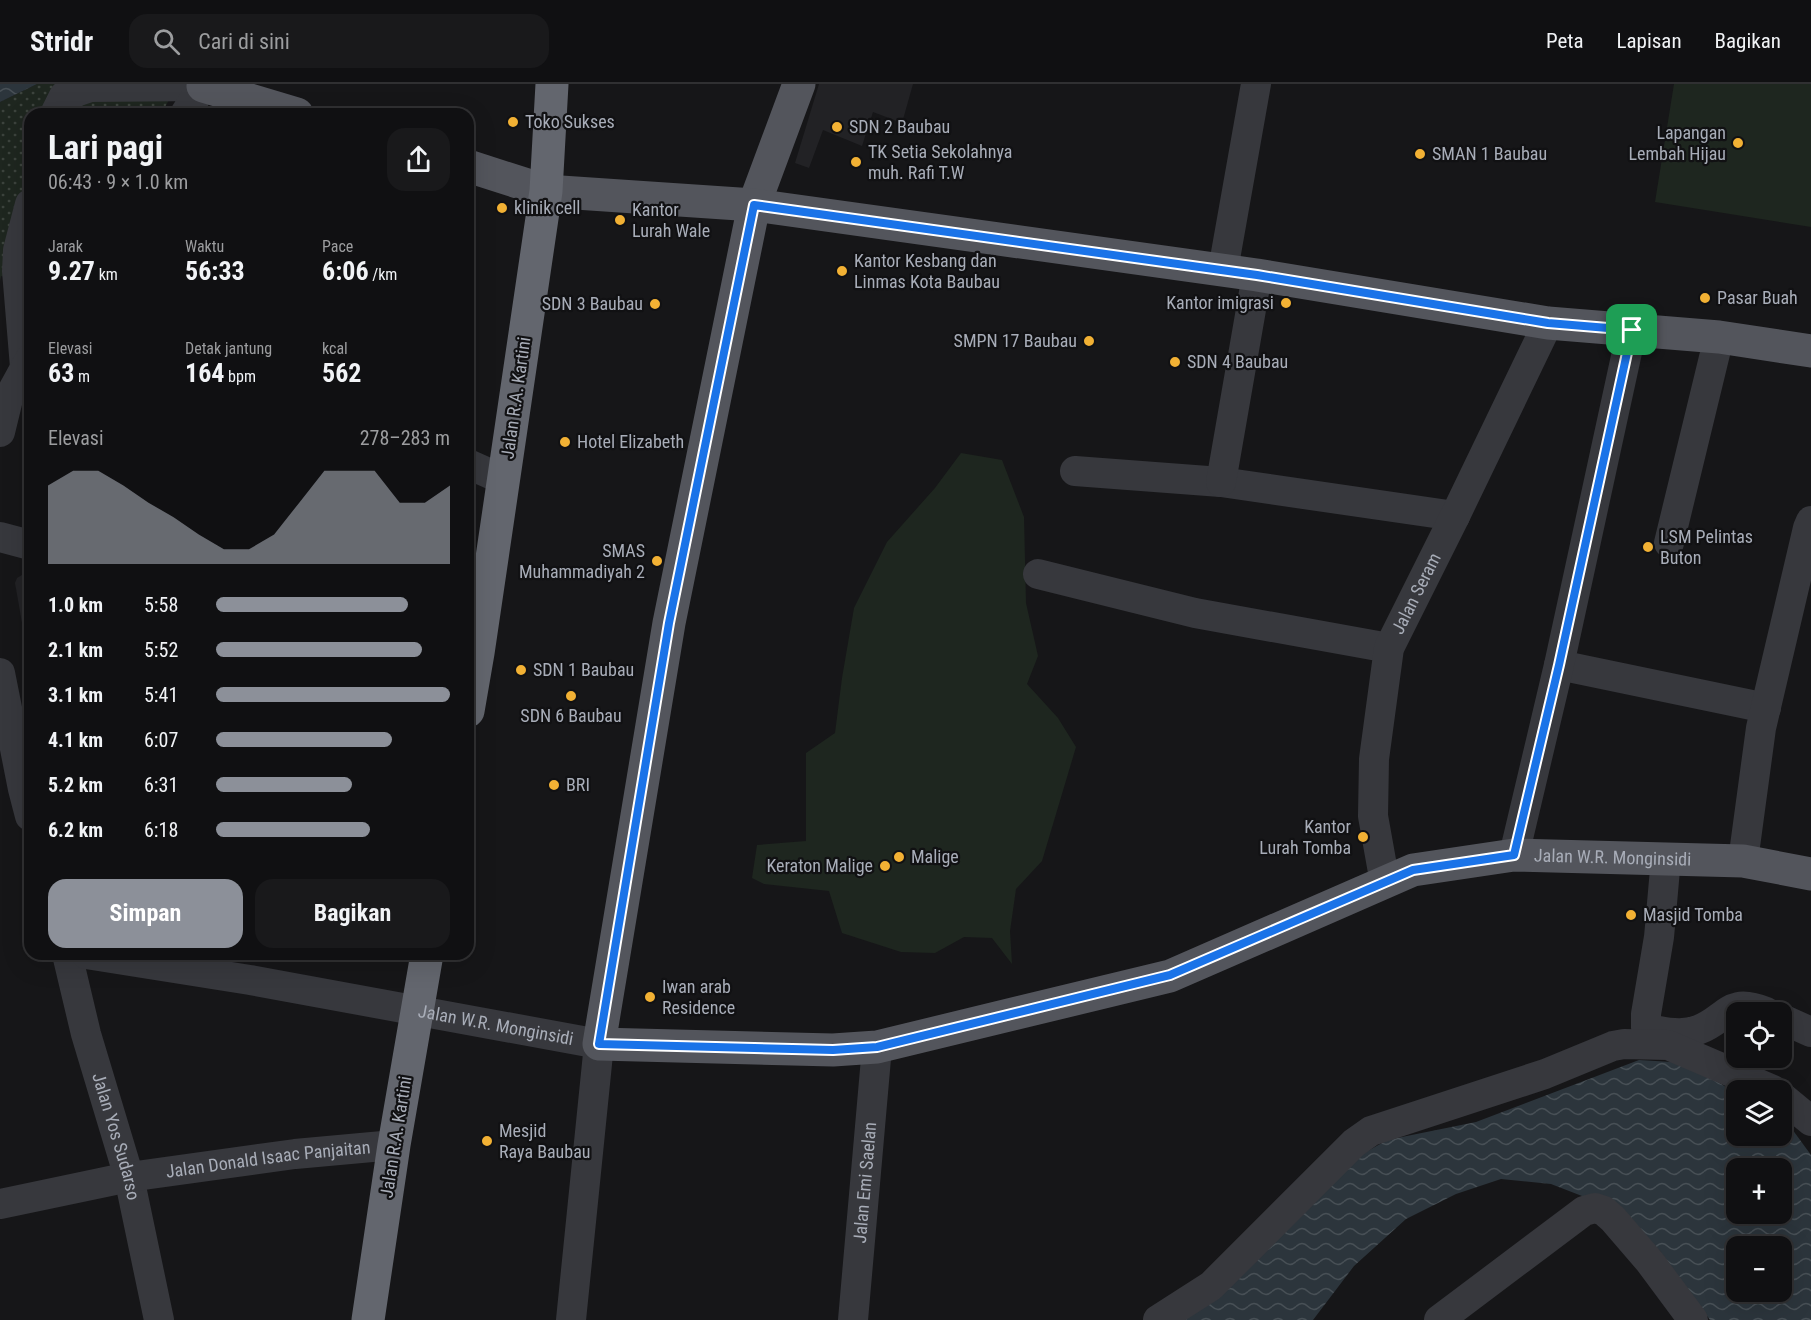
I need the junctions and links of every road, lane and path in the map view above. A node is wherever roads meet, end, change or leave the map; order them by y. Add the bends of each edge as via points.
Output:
1 (552, 84) edge
2 (800, 84) edge
3 (1256, 84) edge
4 (204, 85) edge
5 (58, 108) edge
6 (189, 108) edge
7 (278, 108) edge
8 (474, 168) edge
9 (546, 191) junction
10 (754, 205) junction
11 (24, 227) edge
12 (1223, 270) junction
13 (1257, 275) junction
14 (1548, 323) junction
15 (24, 330) edge
16 (1632, 330) junction
17 (1719, 337) junction
18 (1811, 351) edge
19 (24, 370) edge
20 (0, 432) edge
21 (474, 467) edge
22 (1075, 471) dead end
23 (504, 480) junction
24 (1221, 482) junction
25 (1455, 516) junction
26 (1811, 521) edge
27 (0, 537) edge
28 (24, 543) edge
29 (1669, 543) dead end
30 (1038, 574) dead end
31 (474, 645) edge
32 (1389, 648) junction
33 (1559, 665) junction
34 (0, 673) edge
35 (1766, 708) junction
36 (21, 795) edge
37 (1514, 855) junction
38 (1666, 858) junction
39 (1743, 861) junction
40 (1811, 874) edge
41 (1385, 883) junction
42 (68, 960) edge
43 (124, 960) edge
44 (426, 960) edge
45 (417, 1011) junction
46 (1726, 1012) edge
47 (1792, 1023) edge
48 (1811, 1032) edge
49 (599, 1044) junction
50 (877, 1047) junction
51 (1750, 1080) edge
52 (1792, 1105) edge
53 (1811, 1121) edge
54 (394, 1145) junction
55 (129, 1177) junction
56 (0, 1204) edge
57 (159, 1320) edge
58 (368, 1320) edge
59 (571, 1320) edge
60 (853, 1320) edge
61 (1158, 1320) edge
62 (1439, 1320) edge
63 (1693, 1320) edge

1 - 9 highway, Jalan R.A. Kartini
2 - 10 main road
3 - 12 street
4 - 5 street via 90,87 64,96
4 - 6 street
4 - 7 main road
8 - 9 main road
9 - 10 main road
9 - 23 highway, Jalan R.A. Kartini
10 - 12 main road
10 - 49 main road via 669,623
11 - 15 street via 17,271
12 - 13 main road
13 - 14 main road
13 - 24 street
14 - 16 main road
14 - 25 street, Jalan Seram
16 - 17 main road
16 - 33 street
17 - 18 main road
17 - 29 street
19 - 20 street via 8,399
21 - 23 street
22 - 24 street
23 - 31 highway, Jalan R.A. Kartini
24 - 25 street
25 - 32 street, Jalan Seram
26 - 35 street
27 - 28 street
30 - 32 street via 1195,614
32 - 41 street, Jalan Seram via 1374,759 1373,807
33 - 35 street
33 - 37 street
34 - 36 street
35 - 39 street
37 - 38 main road, Jalan W.R. Monginsidi
37 - 41 main road, Jalan W.R. Monginsidi via 1413,870
38 - 39 main road, Jalan W.R. Monginsidi
38 - 46 street via 1646,1028 1697,1031
39 - 40 main road, Jalan W.R. Monginsidi
41 - 50 main road, Jalan W.R. Monginsidi via 1170,975
42 - 55 street, Jalan Yos Sudarso
43 - 45 street, Jalan W.R. Monginsidi
44 - 45 highway, Jalan R.A. Kartini
45 - 49 street, Jalan W.R. Monginsidi
45 - 54 highway, Jalan R.A. Kartini
47 - 48 street
49 - 50 main road, Jalan W.R. Monginsidi via 833,1050
49 - 59 street
50 - 60 street, Jalan Emi Saelan
51 - 61 street via 1668,1045 1624,1044 1371,1131 1354,1143 1211,1286
52 - 53 street
54 - 55 street, Jalan Donald Isaac Panjaitan
54 - 58 highway, Jalan R.A. Kartini
55 - 56 street, Jalan Donald Isaac Panjaitan
55 - 57 street, Jalan Yos Sudarso
62 - 63 street via 1584,1211 1595,1208 1613,1219

